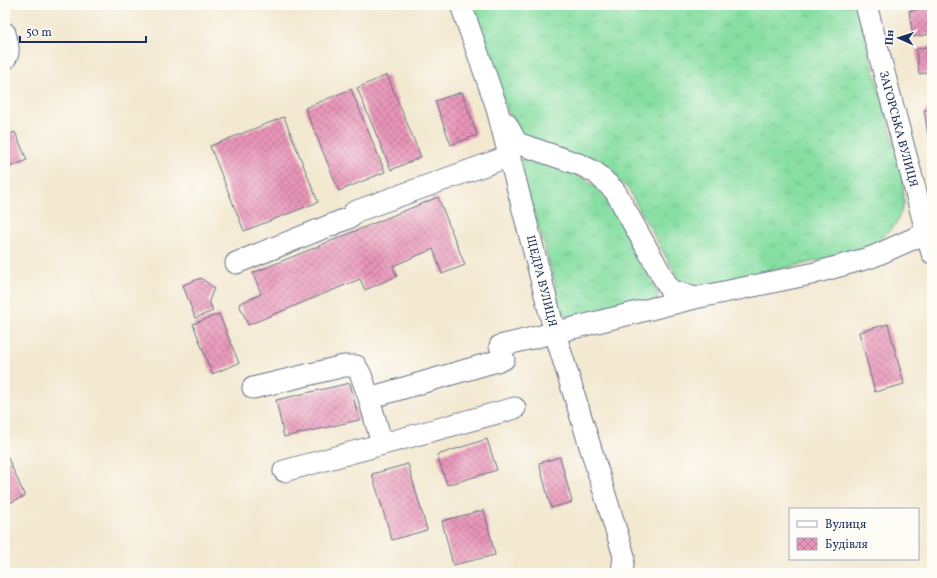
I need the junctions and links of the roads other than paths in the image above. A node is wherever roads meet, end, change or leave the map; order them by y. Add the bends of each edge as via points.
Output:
1 (461, 5) edge
2 (866, 5) edge
3 (5, 33) edge
4 (5, 59) edge
5 (496, 105) junction
6 (510, 156) junction
7 (929, 243) edge
8 (236, 263) dead end
9 (695, 298) junction
10 (555, 333) junction
11 (253, 388) dead end
12 (369, 398) junction
13 (515, 408) dead end
14 (382, 444) junction
15 (284, 471) dead end
16 (623, 564) edge

1 - 5 street, ЩЕДРА ВУЛИЦЯ
2 - 7 street, ЗАГОРСЬКА ВУЛИЦЯ
3 - 4 street via 8,46 8,55
5 - 6 street, ЩЕДРА ВУЛИЦЯ
5 - 9 street via 517,143 581,165 596,173 615,191 670,290
6 - 8 street via 354,212 351,217
6 - 10 street, ЩЕДРА ВУЛИЦЯ
7 - 9 street via 811,274
9 - 10 street
10 - 12 street
10 - 16 street, ЩЕДРА ВУЛИЦЯ
11 - 12 street via 344,366 356,366 362,375
12 - 14 street
13 - 14 street
14 - 15 street

